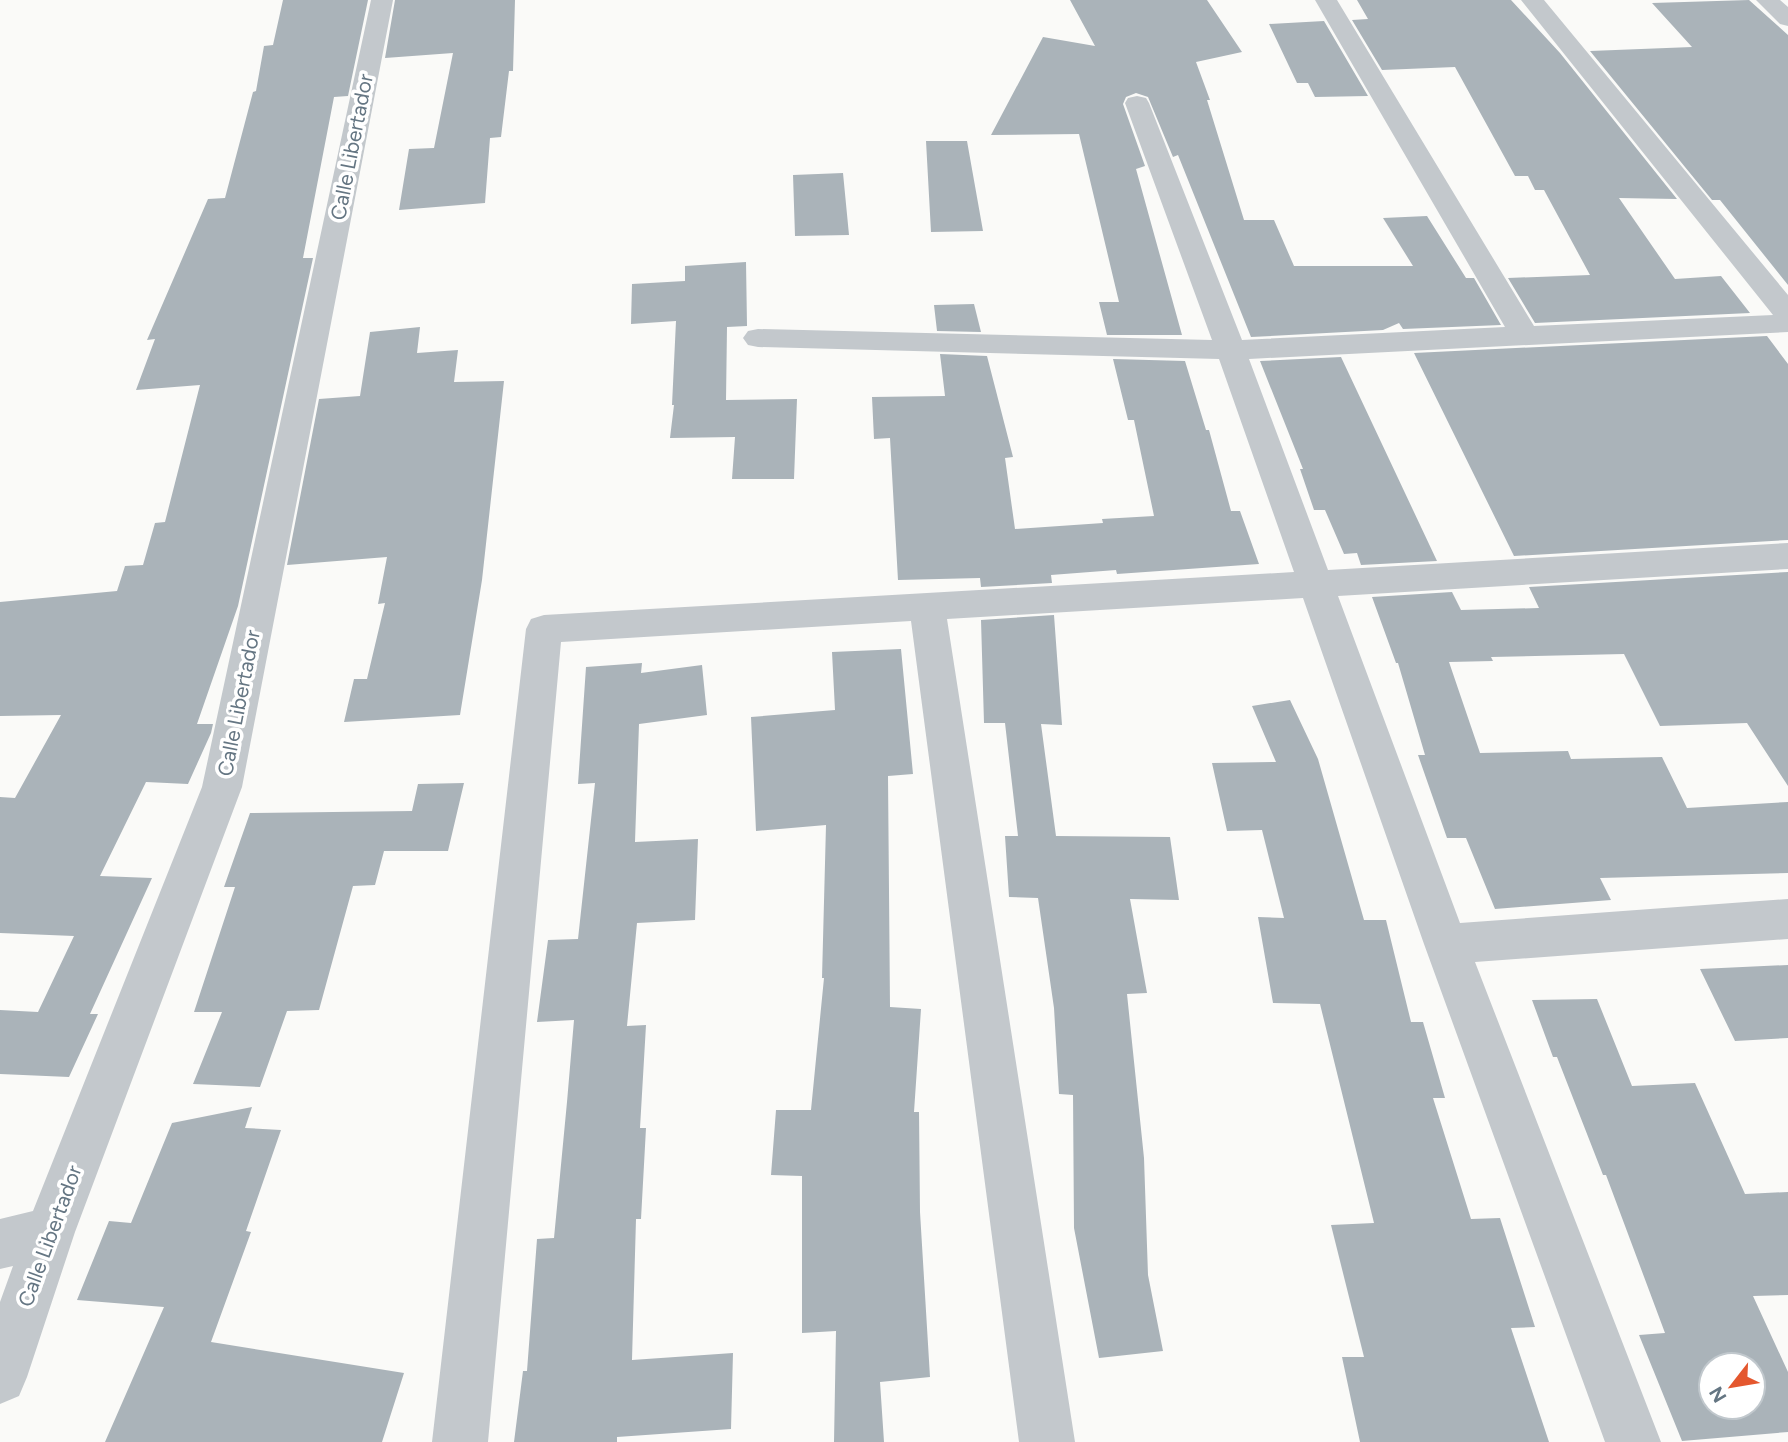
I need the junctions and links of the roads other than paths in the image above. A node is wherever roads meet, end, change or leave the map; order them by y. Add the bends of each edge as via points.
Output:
1 (382, 0) edge
2 (1326, 0) edge
3 (1532, 0) edge
4 (1767, 0) edge
5 (1788, 19) edge
6 (1138, 103) dead end
7 (1788, 314) edge
8 (1788, 323) edge
9 (1525, 336) junction
10 (758, 338) dead end
11 (1231, 350) junction
12 (1788, 556) edge
13 (1314, 582) junction
14 (927, 605) junction
15 (1788, 919) edge
16 (1447, 944) junction
17 (50, 1231) junction
18 (0, 1244) edge
19 (0, 1377) edge
20 (460, 1442) edge
21 (1047, 1442) edge
22 (1633, 1442) edge

1 - 17 street, Calle Libertador via 222,788
2 - 9 street
3 - 7 street
4 - 5 street
6 - 11 street
8 - 9 street
9 - 11 street
10 - 11 street
11 - 13 street
12 - 13 street
13 - 14 street
13 - 16 street
14 - 20 street via 544,629
14 - 21 street
15 - 16 street
16 - 22 street
17 - 18 street
17 - 19 street, Calle Libertador

